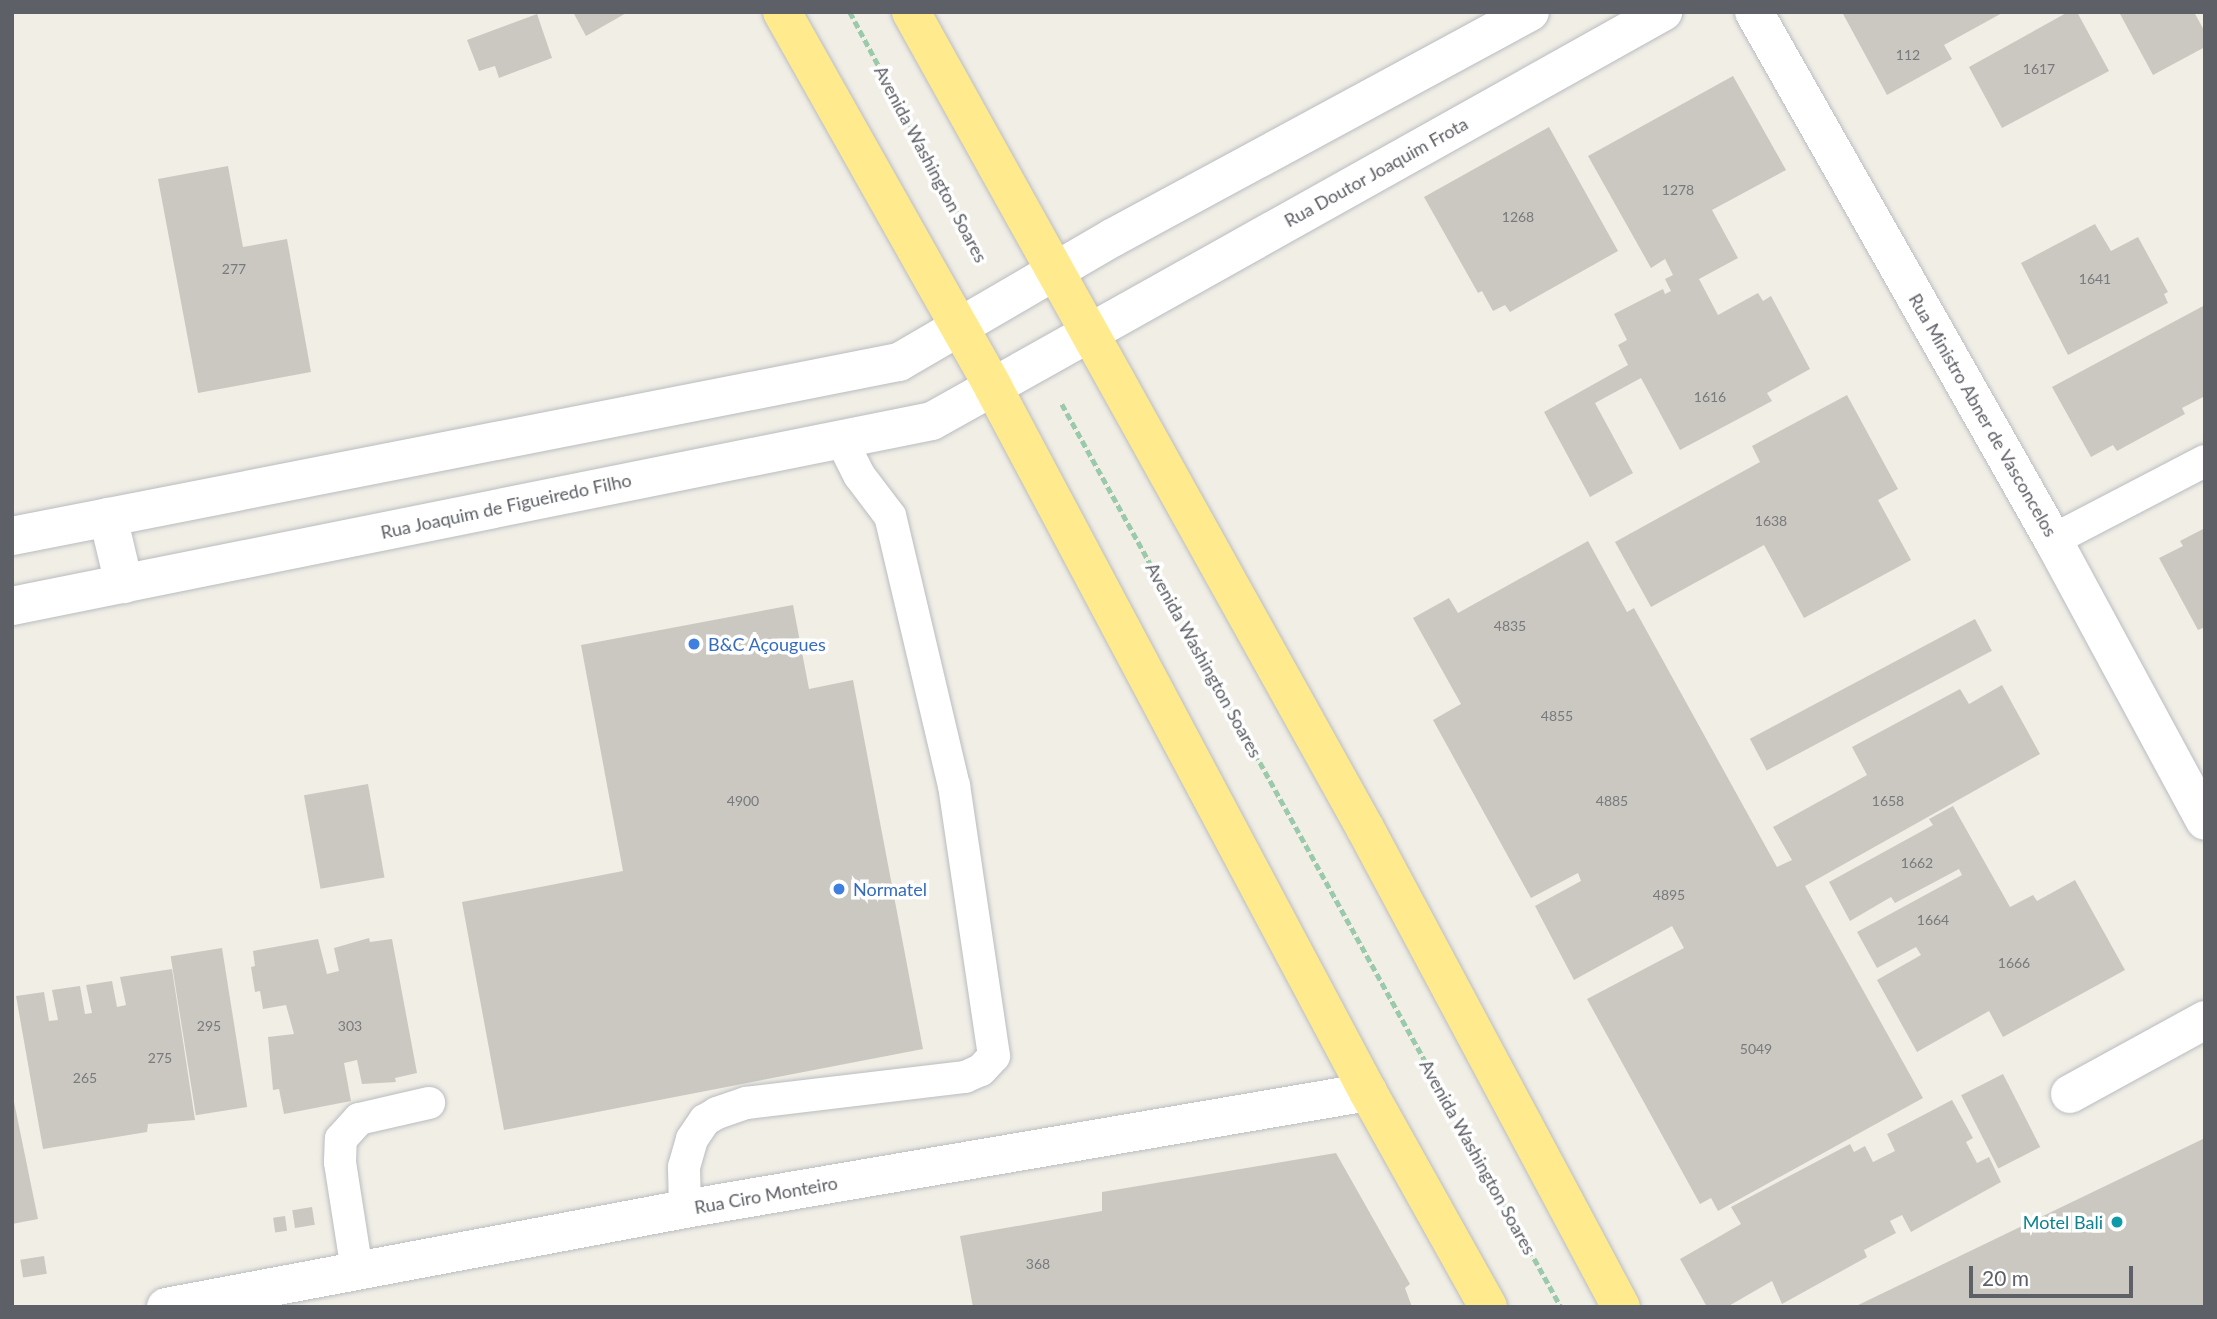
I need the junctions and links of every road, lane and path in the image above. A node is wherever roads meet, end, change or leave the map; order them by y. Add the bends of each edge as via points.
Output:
1 (782, 12) edge
2 (850, 12) edge
3 (911, 12) edge
4 (1530, 12) edge
5 (1663, 12) edge
6 (1754, 12) edge
7 (1055, 271) junction
8 (1005, 301) junction
9 (958, 327) junction
10 (1088, 332) junction
11 (1038, 360) junction
12 (993, 387) junction
13 (841, 439) junction
14 (2205, 461) edge
15 (108, 517) junction
16 (12, 536) edge
17 (2053, 540) junction
18 (124, 584) junction
19 (12, 606) edge
20 (2205, 821) edge
21 (2205, 1020) edge
22 (1368, 1092) junction
23 (2070, 1094) dead end
24 (429, 1103) dead end
25 (685, 1209) junction
26 (357, 1271) junction
27 (166, 1307) edge
28 (1488, 1307) edge
29 (1561, 1307) edge
30 (1620, 1307) edge

1 - 9 highway
2 - 8 path, Avenida Washington Soares
3 - 7 highway
4 - 7 main road
5 - 10 main road, Rua Doutor Joaquim Frota
6 - 17 main road, Rua Ministro Abner de Vasconcelos
7 - 8 main road
7 - 10 highway
8 - 9 main road
9 - 12 highway
9 - 15 main road via 899,362
10 - 11 main road, Rua Doutor Joaquim Frota
10 - 30 highway via 1365,828
11 - 12 main road, Rua Joaquim de Figueiredo Filho
11 - 29 path, Avenida Washington Soares
12 - 13 main road, Rua Joaquim de Figueiredo Filho via 932,421
12 - 22 highway
13 - 18 main road, Rua Joaquim de Figueiredo Filho
13 - 25 lane via 859,475 890,516 954,786 994,1056 981,1070 965,1077 746,1103 717,1113 705,1120 692,1139 684,1167
14 - 17 lane
15 - 16 main road
15 - 18 main road
17 - 20 main road, Rua Ministro Abner de Vasconcelos
18 - 19 main road, Rua Joaquim de Figueiredo Filho
21 - 23 main road
22 - 25 main road, Rua Ciro Monteiro
22 - 28 highway
24 - 26 lane via 359,1119 341,1139 340,1163
25 - 26 main road, Rua Ciro Monteiro
26 - 27 main road, Rua Ciro Monteiro

